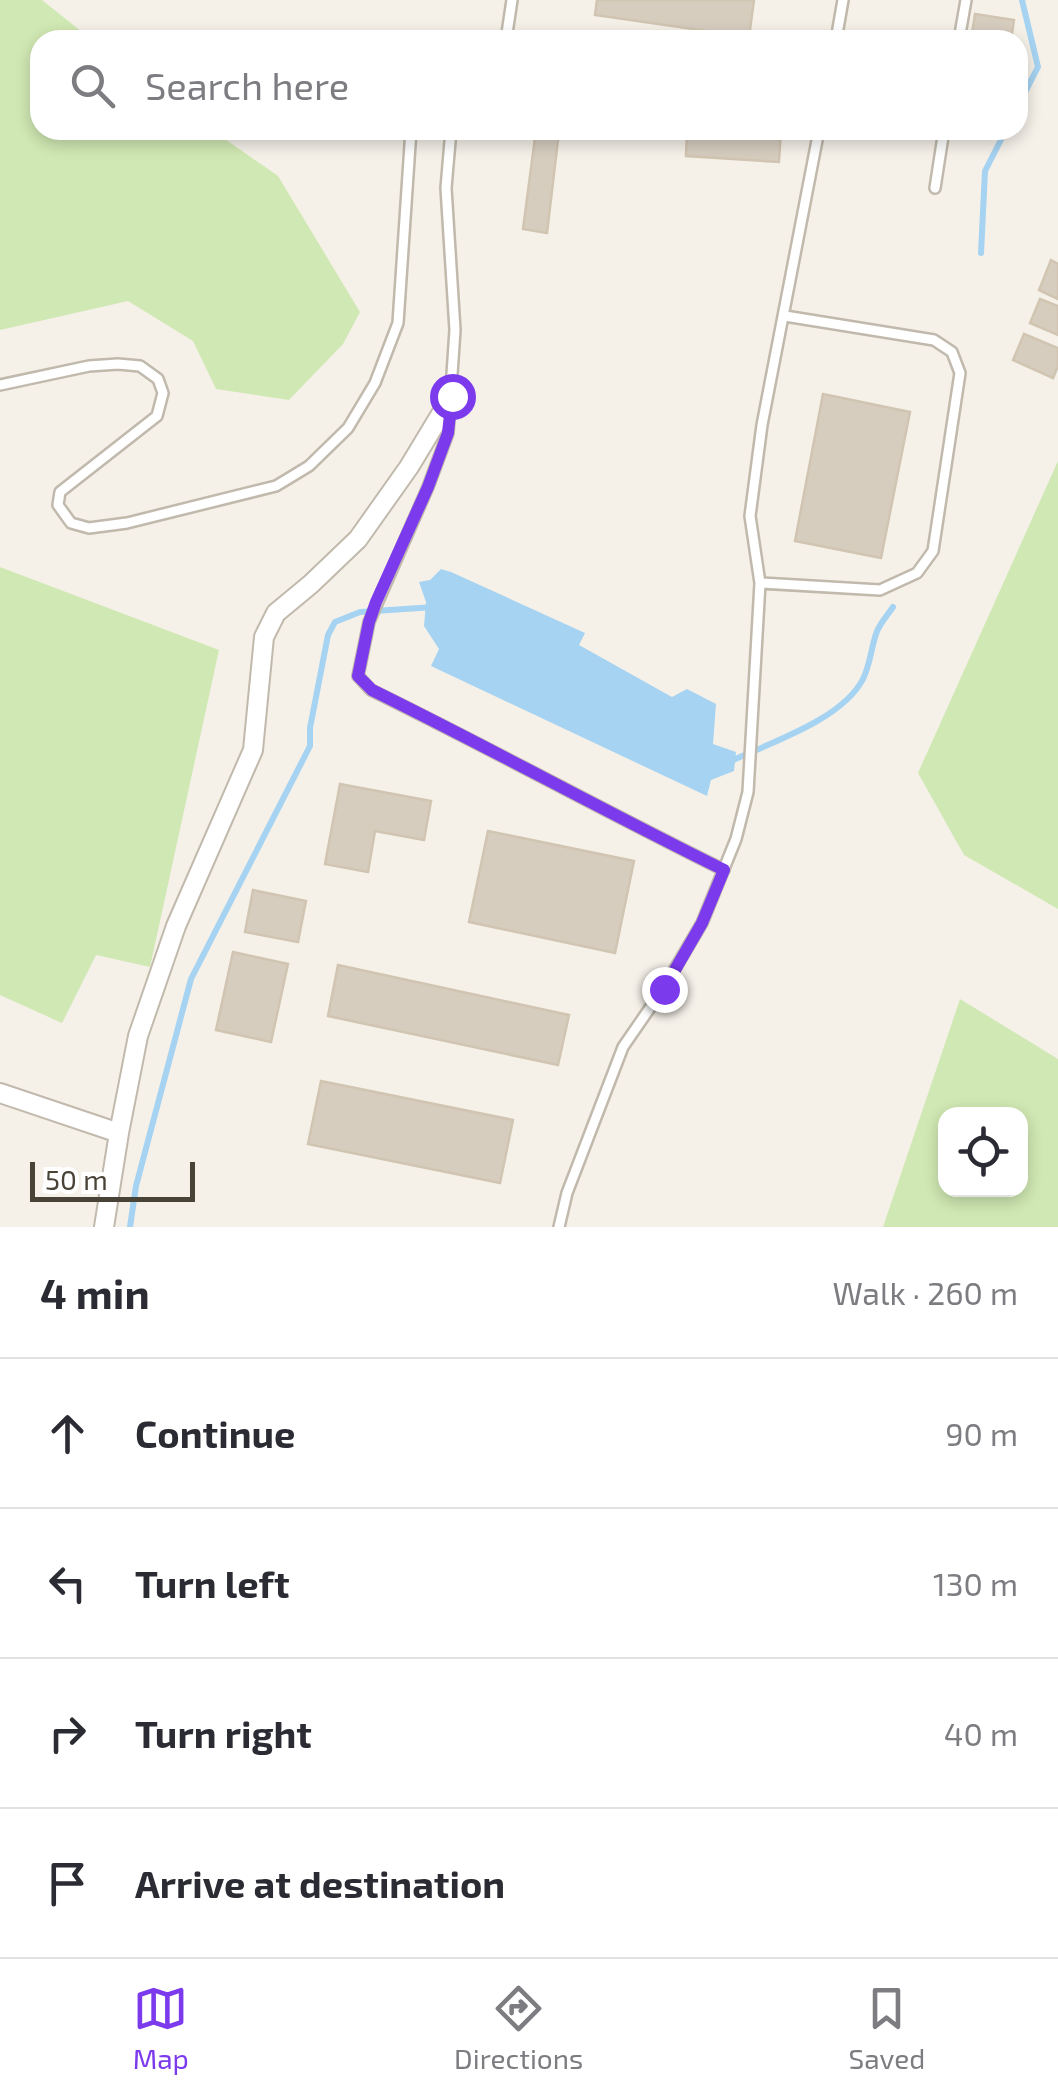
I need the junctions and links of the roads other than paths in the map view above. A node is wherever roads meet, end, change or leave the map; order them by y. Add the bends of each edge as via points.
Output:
1 (512, 0) edge
2 (844, 0) edge
3 (966, 0) edge
4 (508, 30) edge
5 (838, 30) edge
6 (961, 30) edge
7 (410, 140) edge
8 (449, 140) edge
9 (818, 140) edge
10 (942, 140) edge
11 (935, 188) dead end
12 (785, 316) junction
13 (0, 385) edge
14 (452, 396) junction
15 (760, 583) junction
16 (724, 870) junction
17 (0, 1093) edge
18 (119, 1133) junction
19 (104, 1227) edge
20 (559, 1227) edge

1 - 4 lane
2 - 5 lane
3 - 6 lane
7 - 13 lane via 398,323 375,383 348,428 276,486 128,523 71,523 58,505 60,492 158,416 158,379 140,366 118,364
8 - 14 lane
9 - 12 lane
10 - 11 lane
12 - 15 lane via 750,516
12 - 15 lane via 934,340 952,352 960,373 933,552 917,574 880,590
14 - 16 lane via 442,451 376,602 358,676 372,690
14 - 18 street via 358,539 276,613 264,637 253,750 176,926 138,1036
15 - 16 lane via 744,808
16 - 20 lane via 702,923 623,1048
17 - 18 street
18 - 19 street

